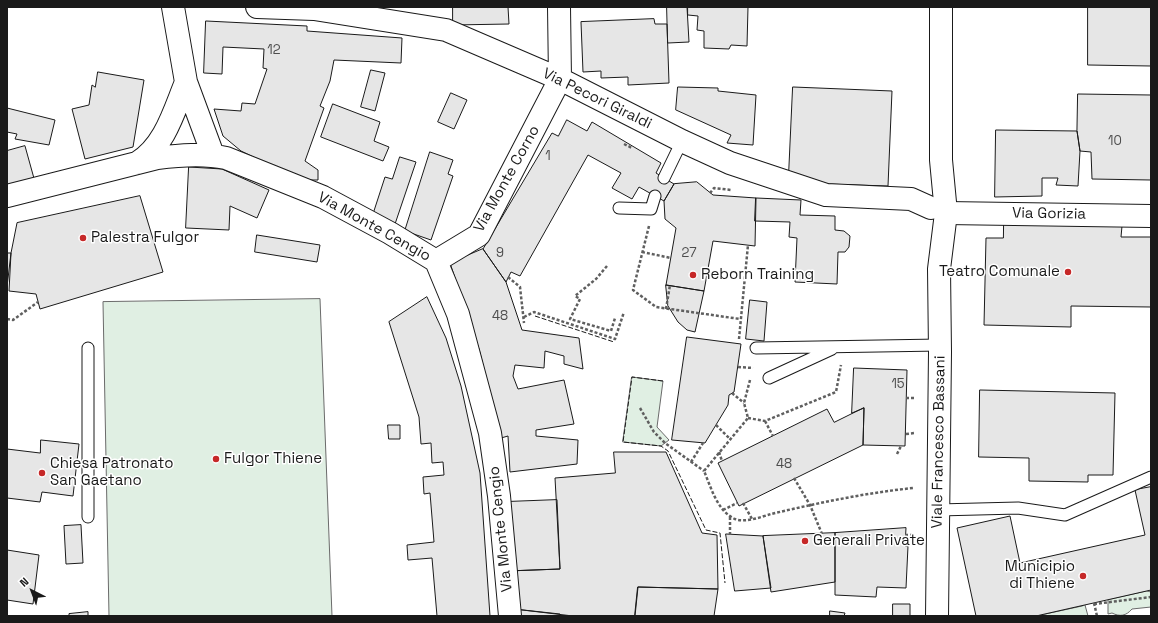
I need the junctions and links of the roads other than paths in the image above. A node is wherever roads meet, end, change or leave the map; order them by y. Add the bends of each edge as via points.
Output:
1 (174, 7) edge
2 (257, 7) edge
3 (559, 7) edge
4 (941, 7) edge
5 (560, 79) junction
6 (186, 82) junction
7 (682, 141) junction
8 (213, 155) junction
9 (132, 166) junction
10 (664, 178) dead end
11 (7, 196) edge
12 (655, 196) dead end
13 (619, 208) dead end
14 (939, 210) junction
15 (1151, 216) edge
16 (436, 261) junction
17 (940, 345) junction
18 (88, 348) dead end
19 (756, 348) road end
20 (840, 348) junction
21 (768, 378) dead end
22 (1151, 477) edge
23 (938, 510) junction
24 (88, 517) dead end
25 (510, 616) edge
26 (937, 616) edge

1 - 6 street
2 - 5 street, Via Pecori Giraldi via 314,10 446,30
3 - 5 street
4 - 14 street, Viale Francesco Bassani
5 - 7 street, Via Pecori Giraldi
5 - 16 street, Via Monte Corno via 479,235
6 - 8 street
6 - 9 street via 163,137 146,158
7 - 10 lane
7 - 14 street, Via Pecori Giraldi via 730,162 826,195 911,199
8 - 9 street, Via Monte Cengio via 182,154
8 - 16 street, Via Monte Cengio via 323,197
9 - 11 street, Via Monte Cengio
12 - 13 lane via 651,209
14 - 15 street, Via Gorizia
14 - 17 street, Viale Francesco Bassani
16 - 25 street, Via Monte Cengio via 458,314 490,433 499,496
17 - 20 lane
17 - 23 street, Viale Francesco Bassani
18 - 24 lane
19 - 20 lane
20 - 21 lane
22 - 23 lane via 1065,515 1018,508
23 - 26 street, Viale Francesco Bassani

